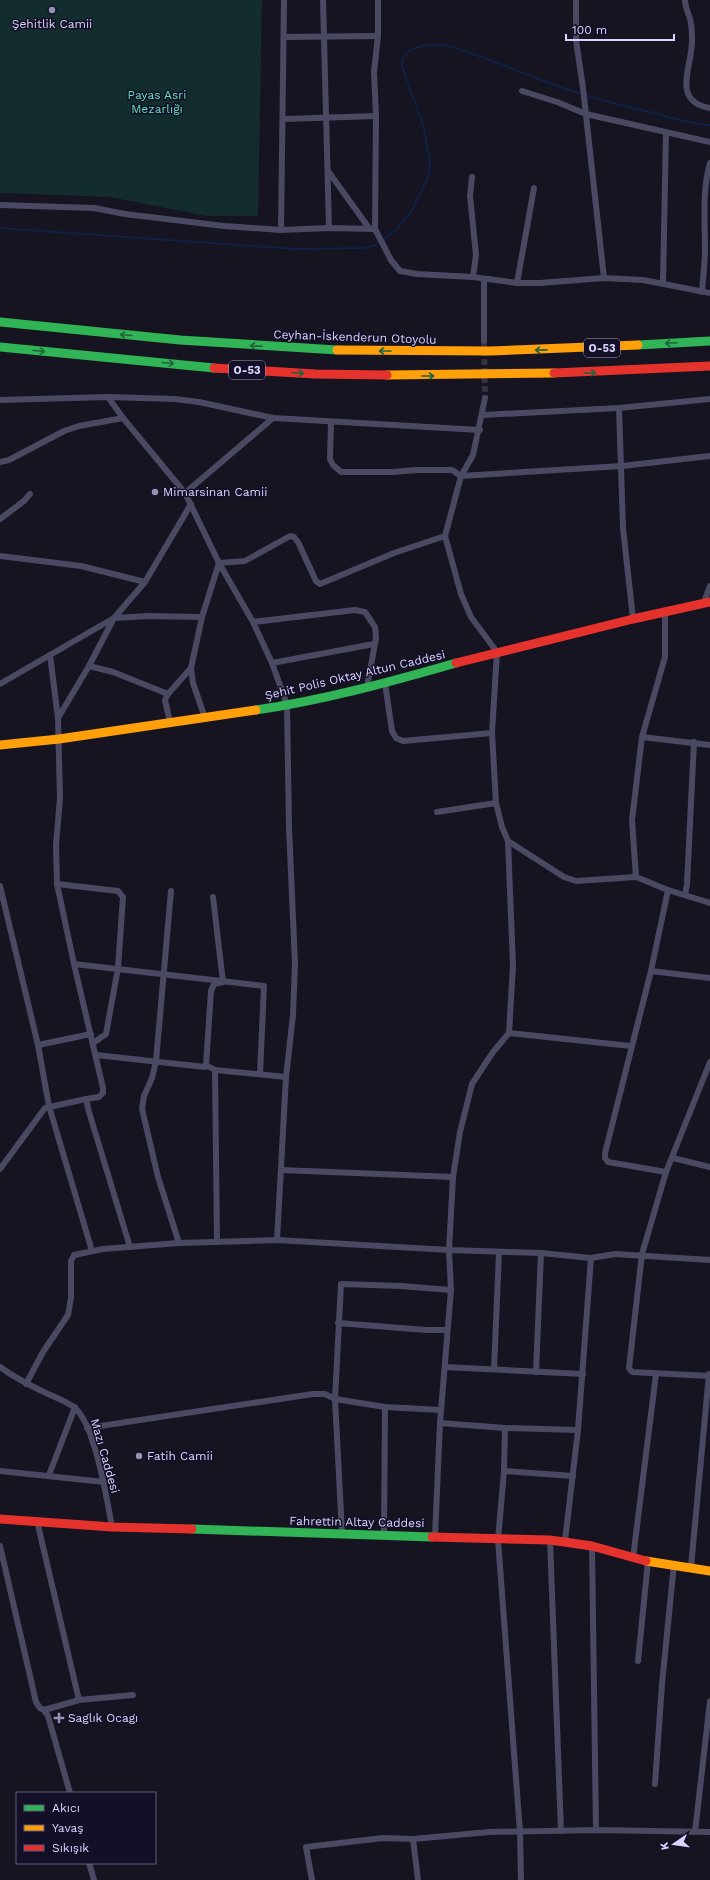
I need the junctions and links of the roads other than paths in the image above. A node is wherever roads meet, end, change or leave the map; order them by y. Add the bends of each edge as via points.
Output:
1 (284, 0) edge
2 (323, 0) edge
3 (378, 0) edge
4 (576, 0) edge
5 (685, 0) edge
6 (324, 36) junction
7 (378, 36) junction
8 (284, 37) junction
9 (522, 91) dead end
10 (710, 108) edge
11 (586, 114) junction
12 (376, 116) junction
13 (284, 119) junction
14 (326, 119) junction
15 (666, 132) junction
16 (710, 142) edge
17 (710, 163) edge
18 (328, 171) junction
19 (472, 177) dead end
20 (534, 188) dead end
21 (707, 200) edge
22 (0, 205) edge
23 (329, 228) junction
24 (372, 228) junction
25 (281, 230) junction
26 (707, 251) edge
27 (473, 277) junction
28 (604, 278) junction
29 (484, 279) junction
30 (518, 283) junction
31 (663, 283) junction
32 (702, 292) junction
33 (710, 293) edge
34 (0, 322) edge
35 (484, 341) tunnel mouth
36 (710, 341) edge
37 (0, 347) edge
38 (710, 366) edge
39 (108, 397) junction
40 (485, 398) tunnel mouth
41 (0, 400) edge
42 (710, 400) edge
43 (618, 408) junction
44 (483, 415) junction
45 (123, 418) junction
46 (273, 418) junction
47 (331, 422) junction
48 (480, 430) junction
49 (710, 456) edge
50 (0, 462) edge
51 (622, 466) junction
52 (461, 476) junction
53 (185, 493) junction
54 (30, 494) dead end
55 (191, 504) junction
56 (0, 519) edge
57 (445, 536) junction
58 (0, 556) edge
59 (219, 563) junction
60 (145, 582) junction
61 (710, 586) edge
62 (707, 602) edge
63 (665, 612) junction
64 (202, 617) junction
65 (114, 618) junction
66 (633, 619) junction
67 (253, 622) junction
68 (374, 644) junction
69 (497, 652) junction
70 (50, 655) junction
71 (272, 664) junction
72 (89, 666) junction
73 (191, 668) junction
74 (385, 683) junction
75 (0, 684) edge
76 (367, 687) junction
77 (168, 694) junction
78 (287, 705) junction
79 (58, 718) junction
80 (206, 718) junction
81 (170, 722) junction
82 (492, 733) junction
83 (642, 737) junction
84 (59, 740) junction
85 (694, 742) junction
86 (0, 745) edge
87 (710, 745) edge
88 (496, 803) junction
89 (438, 812) dead end
90 (508, 841) junction
91 (636, 877) junction
92 (57, 884) junction
93 (0, 886) edge
94 (172, 890) dead end
95 (668, 890) junction
96 (1, 893) edge
97 (685, 895) junction
98 (213, 897) dead end
99 (710, 903) edge
100 (74, 964) junction
101 (118, 968) junction
102 (651, 971) junction
103 (165, 974) junction
104 (710, 978) edge
105 (223, 982) junction
106 (509, 1033) junction
107 (91, 1034) junction
108 (93, 1044) junction
109 (38, 1045) junction
110 (631, 1046) junction
111 (96, 1055) junction
112 (156, 1061) junction
113 (710, 1062) edge
114 (206, 1065) junction
115 (215, 1070) junction
116 (260, 1074) junction
117 (286, 1077) junction
118 (86, 1099) junction
119 (49, 1106) junction
120 (672, 1158) junction
121 (710, 1167) edge
122 (0, 1169) edge
123 (282, 1170) junction
124 (666, 1172) junction
125 (453, 1177) junction
126 (277, 1240) junction
127 (216, 1242) junction
128 (179, 1243) junction
129 (130, 1247) junction
130 (92, 1250) junction
131 (449, 1250) junction
132 (499, 1252) junction
133 (541, 1253) junction
134 (642, 1254) junction
135 (591, 1258) junction
136 (710, 1260) edge
137 (451, 1290) junction
138 (338, 1323) junction
139 (447, 1330) junction
140 (0, 1367) edge
141 (445, 1367) junction
142 (494, 1369) junction
143 (536, 1372) junction
144 (583, 1374) junction
145 (656, 1374) junction
146 (709, 1374) edge
147 (26, 1384) junction
148 (334, 1399) junction
149 (75, 1407) junction
150 (385, 1407) junction
151 (441, 1410) junction
152 (440, 1423) junction
153 (87, 1428) junction
154 (505, 1428) junction
155 (578, 1430) junction
156 (0, 1471) edge
157 (504, 1471) junction
158 (49, 1475) junction
159 (573, 1476) junction
160 (104, 1482) junction
161 (0, 1519) edge
162 (37, 1521) junction
163 (112, 1527) junction
164 (342, 1533) junction
165 (384, 1535) junction
166 (435, 1536) junction
167 (498, 1540) junction
168 (550, 1540) junction
169 (565, 1541) junction
170 (0, 1546) edge
171 (592, 1546) junction
172 (633, 1558) junction
173 (648, 1561) junction
174 (674, 1564) junction
175 (691, 1567) junction
176 (710, 1571) edge
177 (638, 1661) dead end
178 (133, 1695) dead end
179 (78, 1700) junction
180 (710, 1701) edge
181 (44, 1710) junction
182 (655, 1784) dead end
183 (70, 1792) edge
184 (561, 1830) junction
185 (596, 1830) junction
186 (520, 1832) junction
187 (695, 1832) junction
188 (710, 1832) edge
189 (413, 1839) junction
190 (89, 1864) edge
191 (94, 1880) edge
192 (312, 1880) edge
193 (418, 1880) edge
194 (521, 1880) edge

1 - 8 street
2 - 6 street
3 - 7 street
4 - 11 street via 576,40
5 - 10 street via 691,23 692,41 686,88 688,97 692,102
6 - 7 street
6 - 8 street
6 - 14 street
7 - 12 street via 374,72
8 - 13 street
9 - 11 street
11 - 15 street
11 - 28 street
12 - 14 street
12 - 24 street
13 - 14 street
13 - 25 street
14 - 18 street
15 - 16 street
15 - 31 street
17 - 21 street via 707,174
18 - 23 street
18 - 24 street
19 - 27 street via 470,196 476,255
20 - 30 street
21 - 26 street
22 - 25 street via 94,208 224,226
23 - 24 street
23 - 25 street
24 - 27 street via 400,271
26 - 32 street
27 - 29 street
28 - 30 street
28 - 31 street
29 - 30 street
29 - 35 street
31 - 32 street
32 - 33 street
36 -> 34 main road, Ceyhan-İskenderun Otoyolu / O-53 via 572,350 361,351 250,346
37 -> 38 main road, O-53 via 249,370 360,376 495,376
39 - 41 street
39 - 45 street
39 - 46 street via 183,400
40 - 44 street
42 - 43 street
43 - 44 street
43 - 51 street
44 - 48 street
45 - 50 street via 64,431 9,460
45 - 53 street
46 - 47 street
46 - 53 street
47 - 48 street
47 - 52 street via 330,459 341,472 452,470
48 - 52 street via 473,455
49 - 51 street
51 - 52 street
51 - 66 street via 623,528
52 - 57 street
53 - 55 street
54 - 56 street
55 - 59 street
55 - 60 street
57 - 59 street via 394,553 320,584 316,581 298,542 290,536 245,561
57 - 69 street via 461,594 469,611
58 - 60 street via 81,566
59 - 64 street
59 - 67 street
60 - 65 street
61 - 62 street
62 - 63 main road, Şehit Polis Oktay Altun Caddesi
63 - 66 main road, Şehit Polis Oktay Altun Caddesi
63 - 83 street via 664,657
64 - 65 street
64 - 73 street
65 - 70 street
65 - 72 street
66 - 69 main road, Şehit Polis Oktay Altun Caddesi
67 - 68 street via 355,610 365,612 375,627
67 - 71 street
68 - 71 street
68 - 76 street
69 - 74 main road, Şehit Polis Oktay Altun Caddesi
69 - 82 street
70 - 75 street
70 - 79 street
71 - 78 street
72 - 77 street via 113,672
72 - 79 street
73 - 77 street
73 - 80 street via 193,683
74 - 76 main road, Şehit Polis Oktay Altun Caddesi
74 - 82 street via 392,731 396,738 403,741
76 - 78 main road, Şehit Polis Oktay Altun Caddesi
77 - 81 street via 165,700
78 - 80 main road, Şehit Polis Oktay Altun Caddesi
78 - 117 street via 295,964 293,1015
79 - 84 street
80 - 81 main road, Şehit Polis Oktay Altun Caddesi
81 - 84 main road, Şehit Polis Oktay Altun Caddesi
82 - 88 street
83 - 85 street
83 - 91 street via 632,820
84 - 86 main road, Şehit Polis Oktay Altun Caddesi
84 - 92 street
85 - 87 street
85 - 97 street
88 - 89 street
88 - 90 street
90 - 91 street via 564,877 576,881
90 - 106 street via 513,966
91 - 95 street
92 - 100 street
92 - 101 street via 118,891 122,894
93 - 96 street
94 - 103 street
95 - 97 street
95 - 102 street
96 - 109 street
97 - 99 street
98 - 105 street
100 - 101 street
100 - 107 street
101 - 103 street
101 - 108 street via 106,1034
102 - 104 street
102 - 110 street
103 - 105 street
103 - 112 street
105 - 114 street via 214,984 211,991
105 - 116 street via 264,986
106 - 110 street
106 - 125 street via 472,1084 460,1132
107 - 108 street
107 - 109 street
108 - 111 street
109 - 119 street
110 - 124 street via 604,1153 605,1158 608,1162
111 - 112 street
111 - 118 street via 103,1094
112 - 114 street via 205,1067
112 - 128 street via 142,1109 158,1177
113 - 120 street
114 - 115 street
115 - 116 street
115 - 127 street
116 - 117 street
117 - 123 street
118 - 119 street
118 - 129 street via 94,1134
119 - 122 street
119 - 130 street
120 - 121 street
120 - 124 street
123 - 125 street
123 - 126 street
124 - 134 street
125 - 131 street
126 - 127 street
126 - 131 street
127 - 128 street
128 - 129 street
129 - 130 street
130 - 147 street via 74,1256 68,1315 42,1352
131 - 132 street
131 - 137 street
132 - 133 street
132 - 142 street
133 - 135 street
133 - 143 street
134 - 135 street via 614,1254
134 - 136 street
134 - 145 street via 629,1368 632,1372
135 - 144 street
137 - 138 street via 341,1284
137 - 139 street
138 - 139 street
138 - 148 street
139 - 141 street
140 - 147 street
141 - 142 street
141 - 151 street
142 - 143 street
143 - 144 street
144 - 155 street
145 - 146 street
145 - 172 street
146 - 175 street
147 - 149 street
148 - 150 street
148 - 153 street via 325,1394 313,1394
148 - 164 street
149 - 153 street, Mazı Caddesi via 82,1415
149 - 158 street
150 - 151 street
150 - 165 street
151 - 152 street
152 - 154 street
152 - 166 street
153 - 160 street, Mazı Caddesi
154 - 155 street
154 - 157 street
155 - 159 street
156 - 158 street
157 - 159 street
157 - 167 street
158 - 160 street
159 - 169 street
160 - 163 street, Mazı Caddesi
161 - 162 main road, Fahrettin Altay Caddesi
162 - 163 main road, Fahrettin Altay Caddesi
162 - 179 street
163 - 164 main road, Fahrettin Altay Caddesi
164 - 165 main road, Fahrettin Altay Caddesi
165 - 166 main road, Fahrettin Altay Caddesi
166 - 167 main road, Fahrettin Altay Caddesi
167 - 168 main road, Fahrettin Altay Caddesi
167 - 186 street
168 - 169 main road, Fahrettin Altay Caddesi
168 - 184 street
169 - 171 main road, Fahrettin Altay Caddesi
170 - 181 street via 36,1702
171 - 172 main road, Fahrettin Altay Caddesi
171 - 185 street
172 - 173 main road, Fahrettin Altay Caddesi
173 - 174 main road, Fahrettin Altay Caddesi
173 - 177 street
174 - 175 main road, Fahrettin Altay Caddesi
174 - 182 street
175 - 176 main road, Fahrettin Altay Caddesi
178 - 179 street
179 - 181 street
180 - 187 street
181 - 183 street via 48,1716
184 - 185 street
184 - 186 street
185 - 187 street
186 - 189 street via 489,1832
186 - 194 street
187 - 188 street
189 - 192 street via 383,1838 306,1847
189 - 193 street
190 - 191 street

